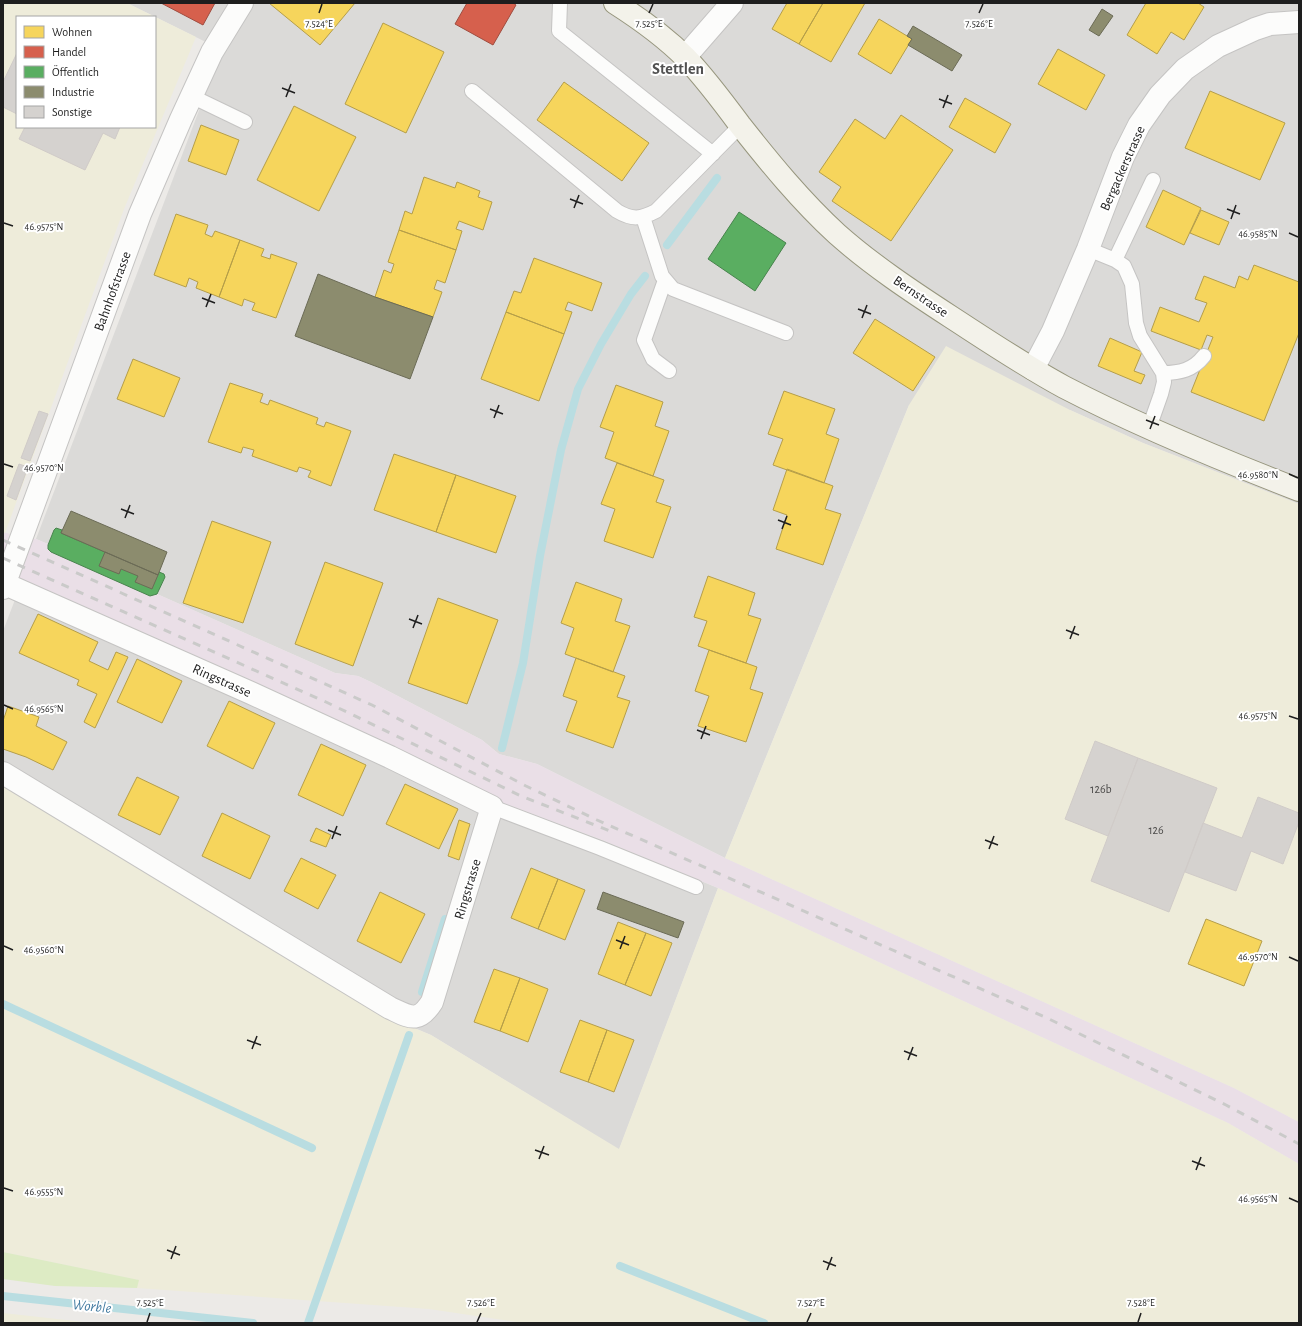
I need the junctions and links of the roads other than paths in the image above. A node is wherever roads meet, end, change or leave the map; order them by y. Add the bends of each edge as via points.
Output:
1 (242, 3) edge
2 (560, 3) edge
3 (615, 3) edge
4 (732, 3) edge
5 (1299, 22) edge
6 (685, 57) junction
7 (472, 91) dead end
8 (191, 96) junction
9 (245, 122) dead end
10 (741, 125) junction
11 (713, 154) junction
12 (1152, 180) dead end
13 (643, 217) junction
14 (1088, 249) junction
15 (1115, 260) junction
16 (664, 280) junction
17 (786, 333) dead end
18 (1204, 356) dead end
19 (1033, 369) junction
20 (669, 371) dead end
21 (1163, 373) junction
22 (1149, 428) junction
23 (1299, 490) edge
24 (4, 586) edge
25 (3, 773) edge
26 (492, 807) junction
27 (696, 887) dead end

1 - 8 street, Bahnhofstrasse via 212,52
2 - 11 lane via 559,31
3 - 6 main road, Bernstrasse
4 - 6 street
5 - 14 street, Bergackerstrasse via 1255,28 1218,46 1185,69 1160,95 1139,126 1123,157
6 - 10 main road, Bernstrasse
7 - 13 lane via 617,211 631,217
8 - 9 lane
8 - 24 street, Bahnhofstrasse via 140,214
10 - 11 lane
10 - 19 main road, Bernstrasse via 810,208 836,233 939,309
11 - 13 lane via 663,205
12 - 15 lane
13 - 16 lane
14 - 15 lane
14 - 19 street, Bergackerstrasse via 1053,331
15 - 21 lane via 1124,266 1132,284 1140,336
16 - 17 lane via 679,293
16 - 20 lane via 644,340 654,359
18 - 21 lane via 1197,364 1185,370
19 - 22 main road, Bernstrasse
21 - 22 lane via 1161,394
22 - 23 main road, Bernstrasse
24 - 26 street, Ringstrasse via 251,693
25 - 26 street, Ringstrasse via 390,1008 412,1017 420,1016 432,1002
26 - 27 lane

